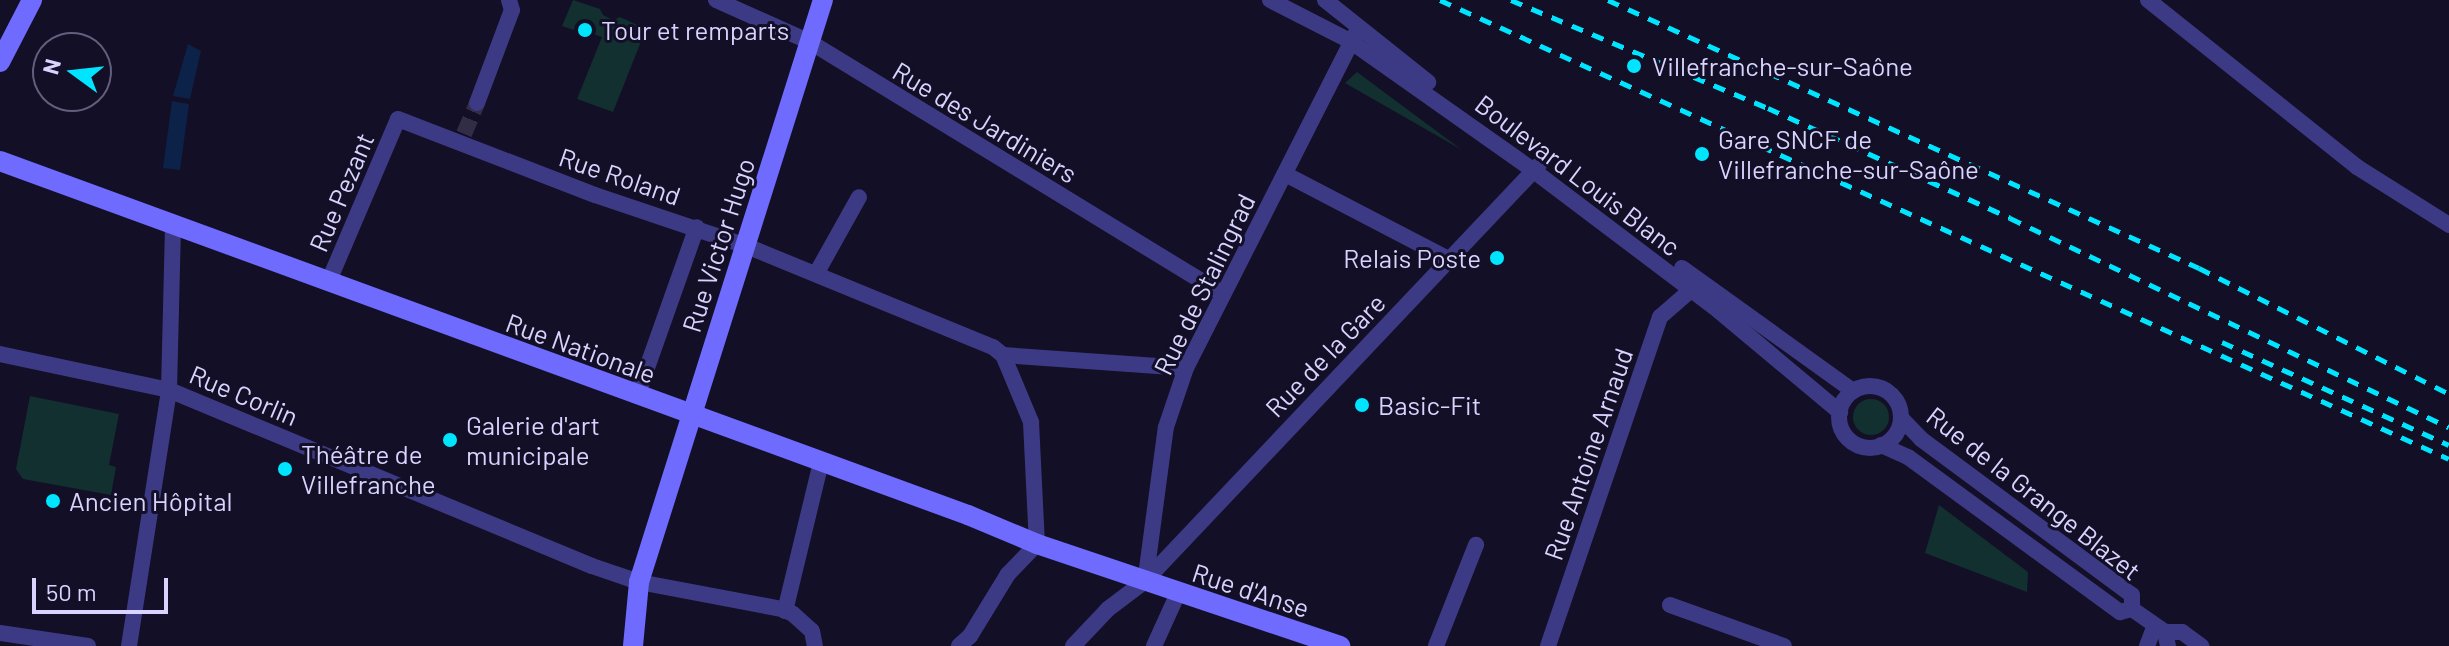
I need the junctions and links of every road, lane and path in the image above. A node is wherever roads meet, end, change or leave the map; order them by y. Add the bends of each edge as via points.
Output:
1 (32, 0) edge
2 (509, 0) edge
3 (716, 0) edge
4 (823, 0) edge
5 (1270, 0) edge
6 (1325, 0) edge
7 (2148, 0) edge
8 (1360, 25) junction
9 (1350, 41) junction
10 (810, 42) junction
11 (0, 62) edge
12 (477, 103) tunnel mouth
13 (398, 119) joint
14 (0, 161) edge
15 (1538, 167) junction
16 (1285, 174) junction
17 (859, 197) dead end
18 (2449, 225) edge
19 (173, 227) junction
20 (697, 227) junction
21 (744, 245) junction
22 (1450, 260) junction
23 (816, 274) junction
24 (328, 283) junction
25 (1692, 289) junction
26 (1223, 294) junction
27 (0, 354) edge
28 (1003, 355) junction
29 (1186, 368) junction
30 (169, 390) junction
31 (1853, 391) junction
32 (637, 396) junction
33 (1840, 412) junction
34 (691, 416) junction
35 (1901, 418) junction
36 (1881, 445) junction
37 (821, 462) junction
38 (1037, 544) junction
39 (1476, 545) dead end
40 (1145, 581) junction
41 (639, 582) junction
42 (1178, 593) junction
43 (1670, 605) dead end
44 (2132, 609) junction
45 (785, 611) junction
46 (0, 633) edge
47 (2163, 634) edge
48 (1329, 644) edge
49 (1779, 645) edge
50 (88, 646) edge
51 (129, 646) edge
52 (633, 646) edge
53 (815, 646) edge
54 (959, 646) edge
55 (1073, 646) edge
56 (1154, 646) edge
57 (1436, 646) edge
58 (1548, 646) edge
59 (2147, 646) edge
60 (2201, 646) edge

1 - 11 main road
2 - 12 street via 512,10
3 - 10 street, Rue des Jardiniers
4 - 10 main road, Rue Victor Hugo
5 - 9 street, Boulevard Louis Blanc
6 - 8 street, Boulevard Louis Blanc
7 - 18 street via 2357,167
8 - 9 street, Rue de Stalingrad
8 - 15 street, Boulevard Louis Blanc
9 - 15 street, Boulevard Louis Blanc
9 - 16 street, Rue de Stalingrad
10 - 21 main road, Rue Victor Hugo
10 - 26 street, Rue des Jardiniers
13 - 20 street, Rue Roland via 462,139 595,195
13 - 24 street, Rue Pezant
14 - 19 main road, Rue Nationale
15 - 22 street, Rue de la Gare
15 - 25 street, Boulevard Louis Blanc
15 - 31 street, Boulevard Louis Blanc
16 - 22 street
16 - 26 street, Rue de Stalingrad
17 - 23 street
19 - 24 main road, Rue Nationale
19 - 30 street
20 - 21 street, Rue Roland
20 - 32 street
21 - 23 street, Rue Roland
21 - 34 main road, Rue Victor Hugo
22 - 40 street, Rue de la Gare
23 - 28 street, Rue Roland via 977,339
24 - 32 main road, Rue Nationale
25 - 33 street, Boulevard Louis Blanc
25 - 58 street, Rue Antoine Arnaud via 1660,317
26 - 29 street, Rue de Stalingrad
27 - 30 street, Rue Corlin
28 - 29 street
28 - 38 street via 1031,422
29 - 40 street, Rue de Stalingrad via 1166,427
30 - 41 street, Rue Corlin
30 - 51 street
31 - 33 street
31 - 35 street via 1868,386 1885,389 1897,401
32 - 34 main road, Rue Nationale
33 - 36 street via 1850,440 1864,447
34 - 37 main road, Rue Nationale
34 - 41 main road, Rue Victor Hugo
35 - 36 street via 1893,437
35 - 44 street, Rue de la Grange Blazet via 1921,439 2132,595
36 - 44 street, Rue de la Grange Blazet via 1908,457 2120,612
37 - 38 main road, Rue Nationale
37 - 45 street
38 - 40 main road, Rue Nationale
38 - 54 street via 1008,574
39 - 57 street
40 - 42 main road, Rue d'Anse
40 - 55 street, Rue de la Gare via 1108,609
41 - 45 street, Rue Corlin
41 - 52 main road, Rue Victor Hugo
42 - 48 main road, Rue d'Anse
42 - 56 street
43 - 49 street
44 - 47 street, Rue de la Grange Blazet
45 - 53 street via 812,631
46 - 50 street
47 - 59 street
47 - 60 street, Rue de la Grange Blazet via 2182,632

